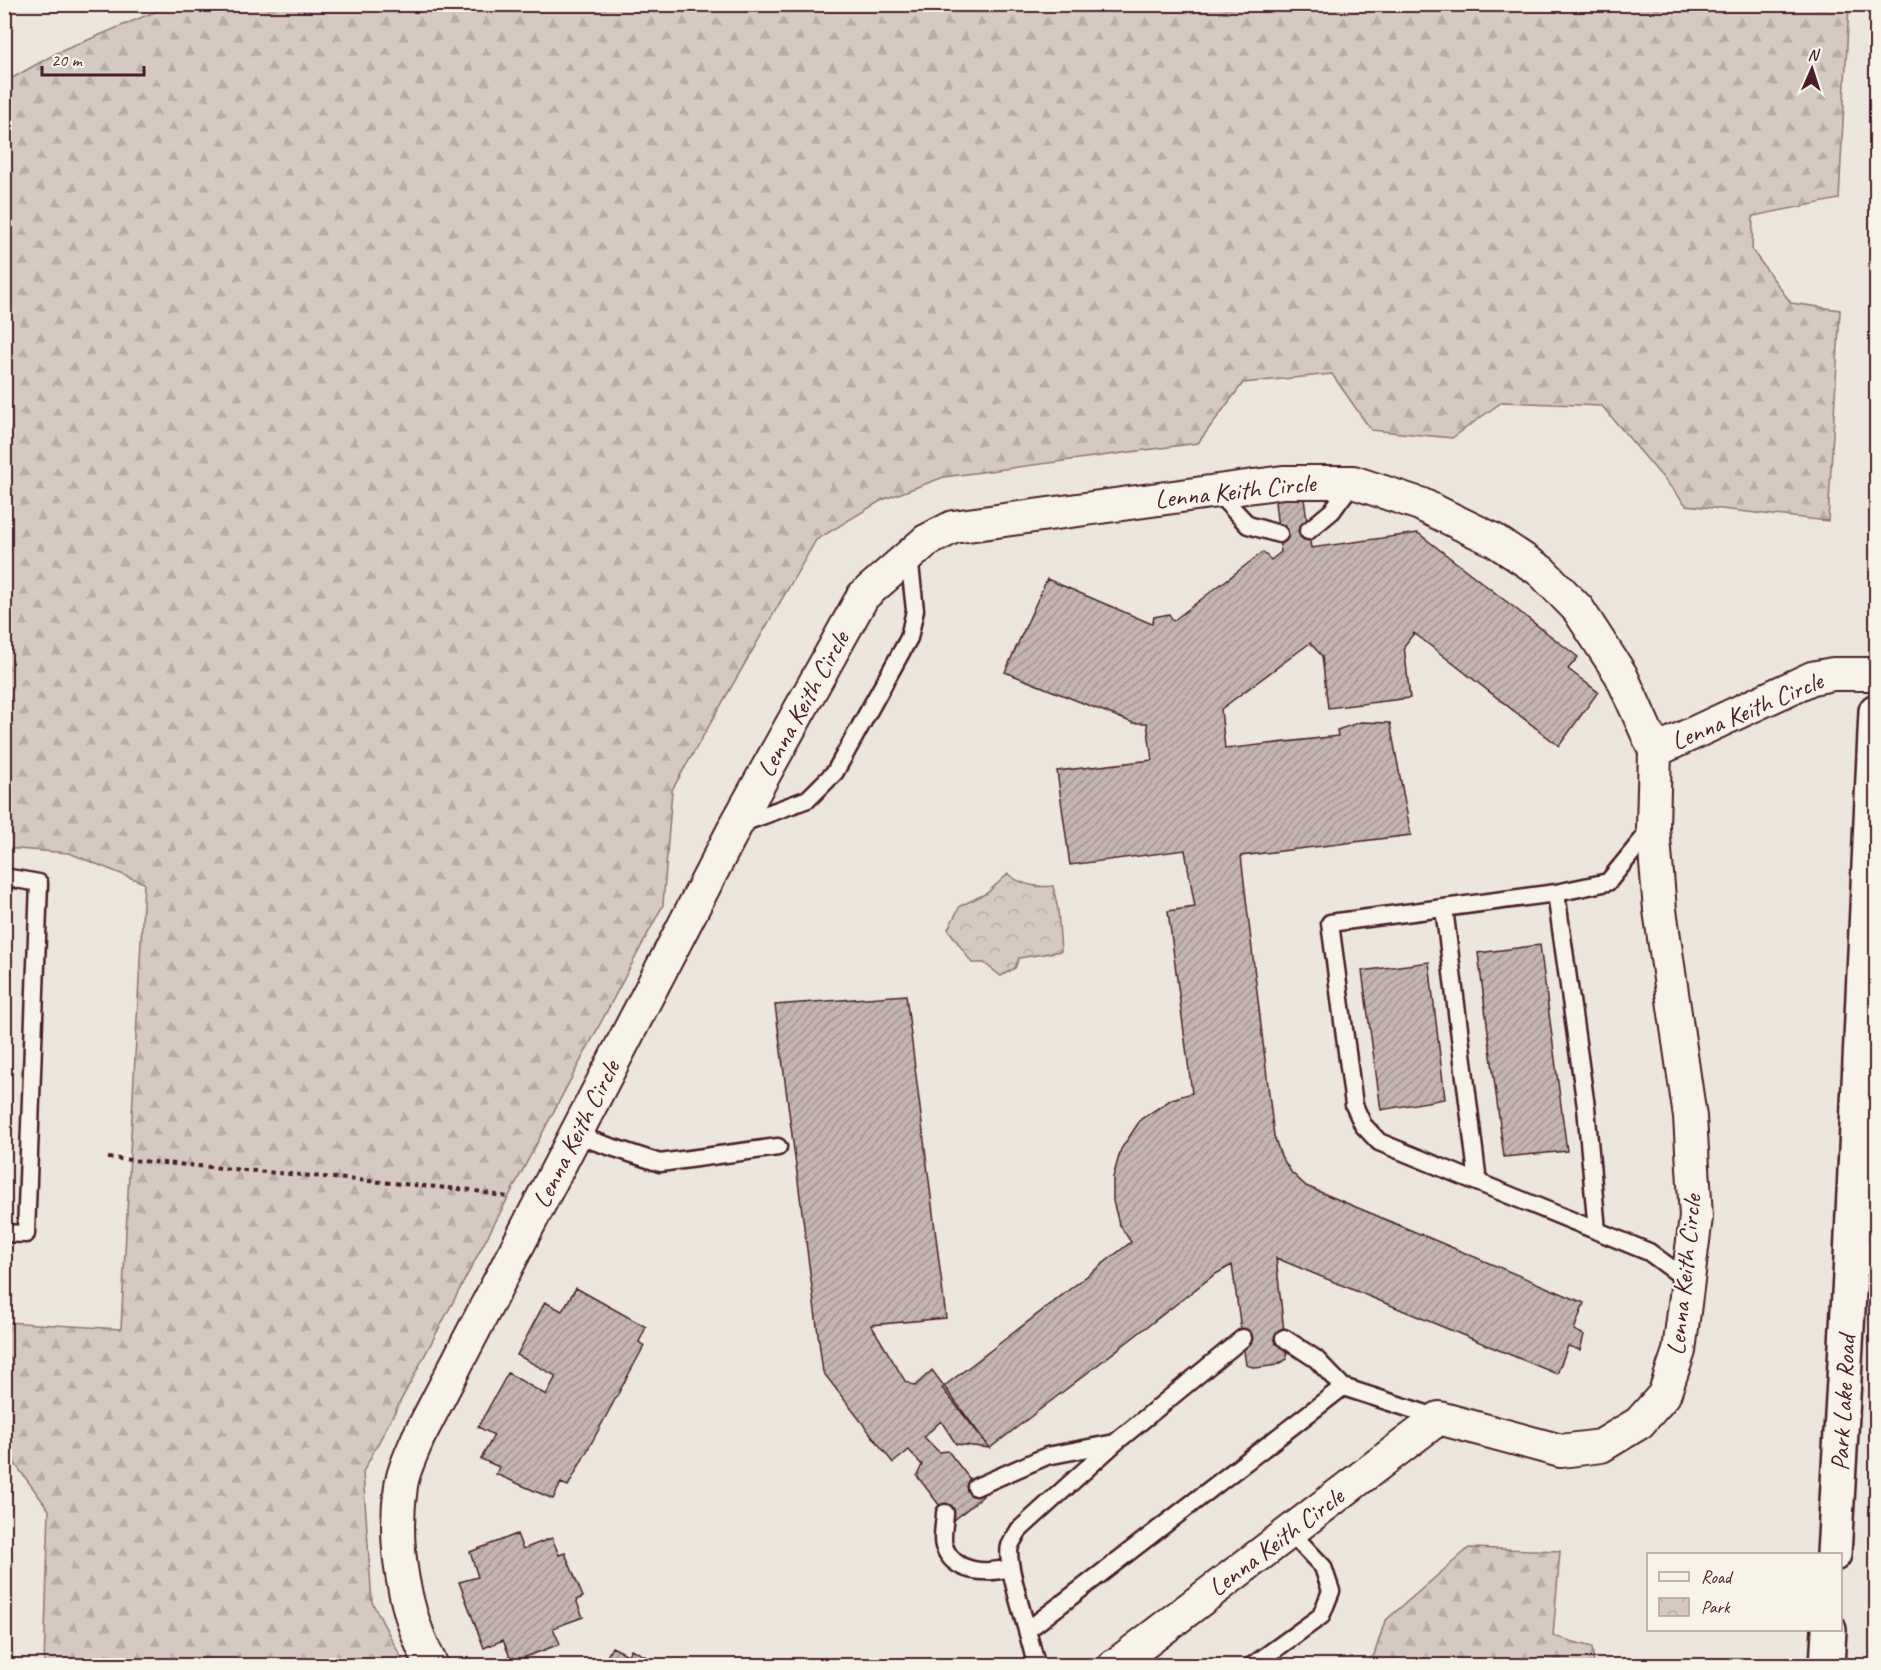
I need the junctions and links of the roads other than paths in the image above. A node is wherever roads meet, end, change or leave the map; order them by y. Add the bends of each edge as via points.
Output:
1 (1353, 482) junction
2 (1216, 490) junction
3 (1308, 531) dead end
4 (1279, 534) dead end
5 (909, 555) junction
6 (1876, 674) edge
7 (1876, 711) edge
8 (1655, 751) junction
9 (736, 825) junction
10 (1653, 827) junction
11 (4, 877) edge
12 (1556, 893) junction
13 (1444, 908) junction
14 (575, 1135) junction
15 (778, 1147) dead end
16 (1478, 1182) junction
17 (1597, 1231) junction
18 (4, 1233) edge
19 (1864, 1258) edge
20 (1687, 1280) junction
21 (1243, 1338) dead end
22 (1284, 1338) dead end
23 (1343, 1387) junction
24 (1439, 1418) junction
25 (1116, 1442) junction
26 (976, 1487) dead end
27 (945, 1513) dead end
28 (1290, 1532) junction
29 (1834, 1553) edge
30 (1009, 1568) junction
31 (1029, 1629) junction
32 (1829, 1631) edge
33 (432, 1665) edge
34 (1036, 1665) edge
35 (1114, 1665) edge
36 (1252, 1665) edge
37 (1827, 1665) edge

1 - 2 street, Lenna Keith Circle via 1284,482
1 - 3 lane via 1332,511
1 - 8 street, Lenna Keith Circle via 1420,504 1494,540 1540,572 1578,609 1621,675
2 - 4 lane via 1248,525
2 - 5 street, Lenna Keith Circle via 953,527
5 - 9 street, Lenna Keith Circle via 863,596
5 - 9 lane via 915,610 909,638 835,771 808,799
6 - 8 street, Lenna Keith Circle via 1812,678
7 - 19 street, Park Lake Road
8 - 10 street, Lenna Keith Circle
9 - 14 street, Lenna Keith Circle
10 - 12 lane via 1608,882
10 - 20 street, Lenna Keith Circle via 1660,910 1690,1117 1696,1218
11 - 18 lane via 39,883 26,1234
12 - 13 lane
12 - 17 lane via 1586,1107
13 - 16 lane
13 - 16 lane via 1330,923 1353,1105 1363,1125 1379,1142
14 - 15 lane via 660,1163
14 - 33 street, Lenna Keith Circle via 418,1438 401,1485 399,1545 407,1602
16 - 17 lane
17 - 20 lane via 1649,1252
19 - 29 street, Park Lake Road
20 - 24 street, Lenna Keith Circle via 1679,1351 1665,1395 1640,1423 1601,1446 1561,1451
21 - 25 lane
22 - 23 lane via 1316,1359
23 - 24 lane
23 - 31 lane
24 - 28 street, Lenna Keith Circle
25 - 26 lane via 1047,1456
25 - 30 lane via 1019,1530 1009,1547
27 - 30 lane via 944,1545 953,1559 969,1569 989,1574
28 - 35 street, Lenna Keith Circle
28 - 36 lane via 1323,1568 1331,1591 1321,1616
30 - 31 lane
31 - 34 lane
32 - 37 street

